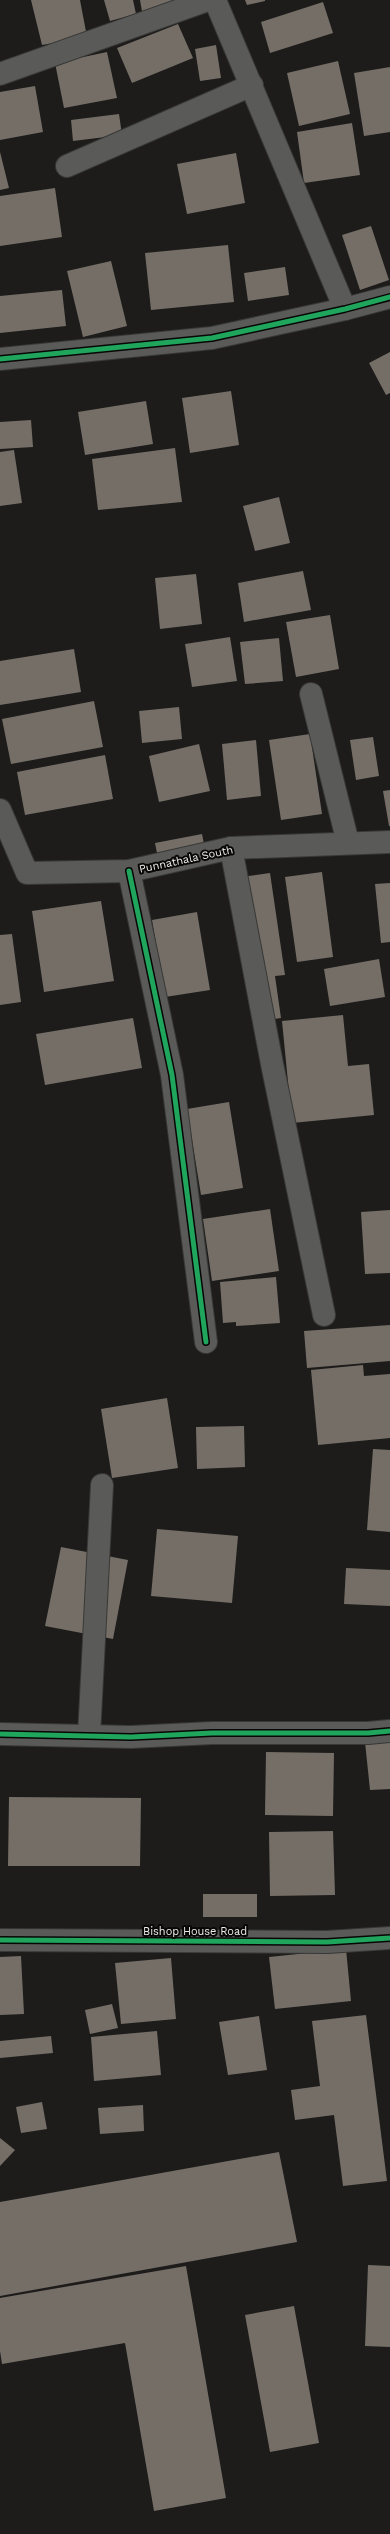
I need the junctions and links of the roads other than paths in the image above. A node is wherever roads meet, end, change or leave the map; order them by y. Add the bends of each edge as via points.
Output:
1 (208, 0) edge
2 (215, 0) edge
3 (0, 74) edge
4 (252, 85) junction
5 (67, 166) dead end
6 (390, 297) edge
7 (345, 310) junction
8 (0, 360) edge
9 (312, 694) dead end
10 (0, 810) edge
11 (390, 842) edge
12 (348, 843) junction
13 (231, 848) junction
14 (129, 871) junction
15 (324, 1315) dead end
16 (206, 1342) dead end
17 (102, 1485) dead end
18 (390, 1731) edge
19 (0, 1734) edge
20 (89, 1736) junction
21 (390, 1938) edge
22 (0, 1940) edge

1 - 3 street
2 - 4 street
4 - 5 street
4 - 7 street
6 - 7 street
7 - 8 street via 212,338
9 - 12 street
10 - 14 street, Punnathala South via 27,873
11 - 12 street, Punnathala South
12 - 13 street, Punnathala South
13 - 14 street, Punnathala South
13 - 15 street via 273,1071
14 - 16 street via 172,1075
17 - 20 street
18 - 20 street
19 - 20 street
21 - 22 street, Bishop House Road via 327,1942

